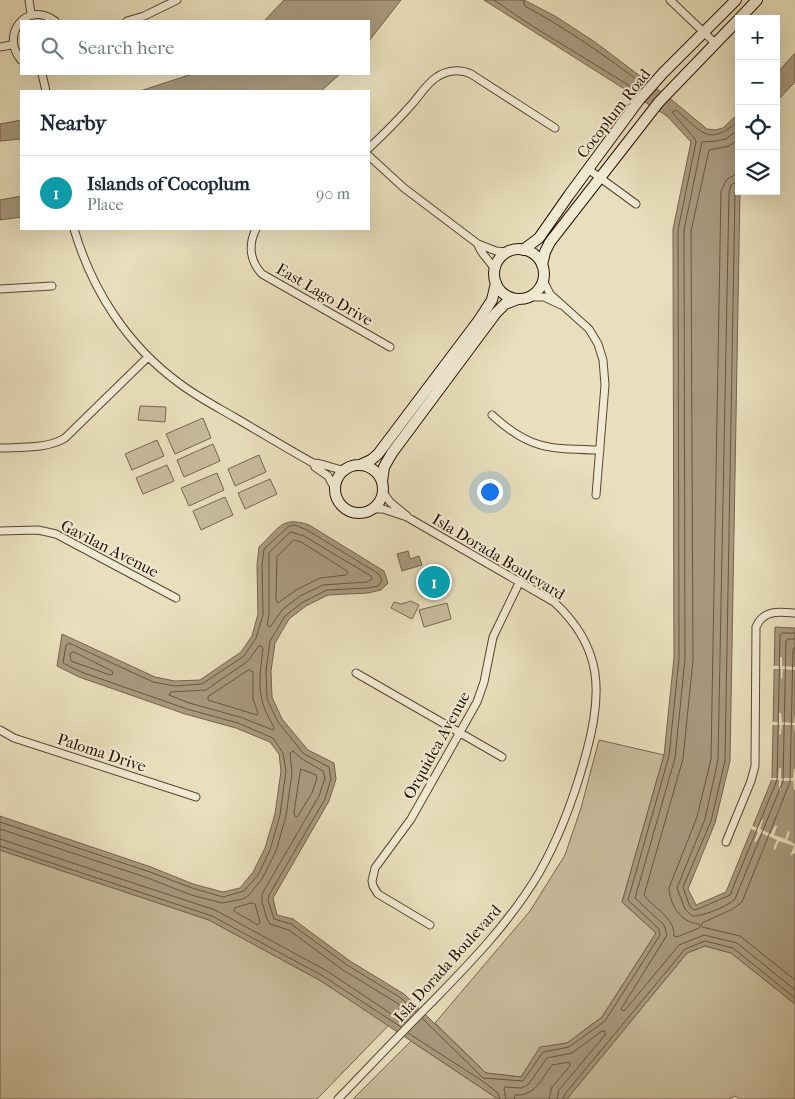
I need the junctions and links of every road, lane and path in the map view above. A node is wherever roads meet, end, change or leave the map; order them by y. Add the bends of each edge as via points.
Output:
1 (29, 0) edge
2 (177, 0) edge
3 (670, 0) edge
4 (736, 0) edge
5 (758, 0) edge
6 (31, 14) junction
7 (743, 15) edge
8 (54, 20) edge
9 (130, 20) edge
10 (735, 23) edge
11 (703, 32) junction
12 (715, 43) junction
13 (11, 45) junction
14 (0, 47) edge
15 (20, 59) edge
16 (42, 75) edge
17 (46, 90) edge
18 (555, 128) dead end
19 (370, 147) edge
20 (370, 157) edge
21 (588, 169) junction
22 (601, 178) junction
23 (636, 204) dead end
24 (74, 230) edge
25 (256, 230) edge
26 (478, 244) junction
27 (523, 250) junction
28 (507, 252) junction
29 (542, 265) junction
30 (495, 270) junction
31 (543, 280) junction
32 (496, 283) junction
33 (52, 286) dead end
34 (0, 289) edge
35 (529, 297) junction
36 (518, 299) junction
37 (562, 305) junction
38 (390, 347) dead end
39 (148, 357) junction
40 (492, 415) dead end
41 (0, 448) edge
42 (600, 450) junction
43 (313, 463) junction
44 (360, 465) junction
45 (343, 470) junction
46 (382, 486) junction
47 (334, 487) junction
48 (596, 495) dead end
49 (372, 509) junction
50 (407, 517) junction
51 (0, 531) edge
52 (520, 582) junction
53 (176, 598) dead end
54 (795, 613) edge
55 (356, 673) dead end
56 (0, 730) edge
57 (460, 733) junction
58 (502, 757) dead end
59 (196, 797) dead end
60 (726, 842) dead end
61 (430, 925) dead end
62 (338, 1099) edge

1 - 6 street
2 - 9 street
3 - 11 street
4 - 11 street, Cocoplum Road
5 - 7 street, Cocoplum Road
6 - 8 street
6 - 13 street via 18,21 11,36
10 - 12 street, Cocoplum Road
11 - 12 street
11 - 21 street, Cocoplum Road via 640,100
12 - 22 street, Cocoplum Road via 651,112
13 - 14 street
13 - 15 street
16 - 17 street
18 - 19 street via 471,74 454,71 435,78
20 - 26 street via 404,188
21 - 22 street
21 - 27 street, Cocoplum Road via 540,238
22 - 23 street
22 - 29 street, Cocoplum Road via 550,242
24 - 39 street via 90,273 106,303
25 - 38 street, East Lago Drive via 251,253 262,274
26 - 28 street
26 - 30 street
27 - 28 street
27 - 29 street via 534,255
28 - 30 street
29 - 31 street, Cocoplum Road
30 - 32 street
31 - 35 street via 536,293
31 - 37 street
32 - 36 street via 505,294
32 - 44 street via 492,300 479,320 378,454
33 - 34 street
35 - 36 street
35 - 37 street via 541,297
36 - 46 street via 505,304 496,313 392,453 384,467
37 - 42 street via 589,329 602,355 605,377
39 - 41 street via 65,438 36,446
39 - 43 street via 195,395
40 - 42 street via 514,435 534,444
42 - 48 street
43 - 45 street
43 - 47 street via 328,476
44 - 45 street
44 - 46 street via 374,470
45 - 47 street
46 - 49 street via 381,499
46 - 50 street, Isla Dorada Boulevard via 390,502
47 - 49 street via 343,508 358,514
49 - 50 street, Isla Dorada Boulevard via 384,509
50 - 52 street, Isla Dorada Boulevard
51 - 53 street, Gavilan Avenue via 38,530 56,534
52 - 57 street, Orquidea Avenue via 493,637 484,682
52 - 62 street, Isla Dorada Boulevard via 560,608 576,625 592,658 596,684 593,727 570,805 539,873 495,934
54 - 60 street via 768,613 756,627 755,766
55 - 57 street
56 - 59 street, Paloma Drive via 18,739
57 - 58 street
57 - 61 street, Orquidea Avenue via 374,873 373,886 381,897

